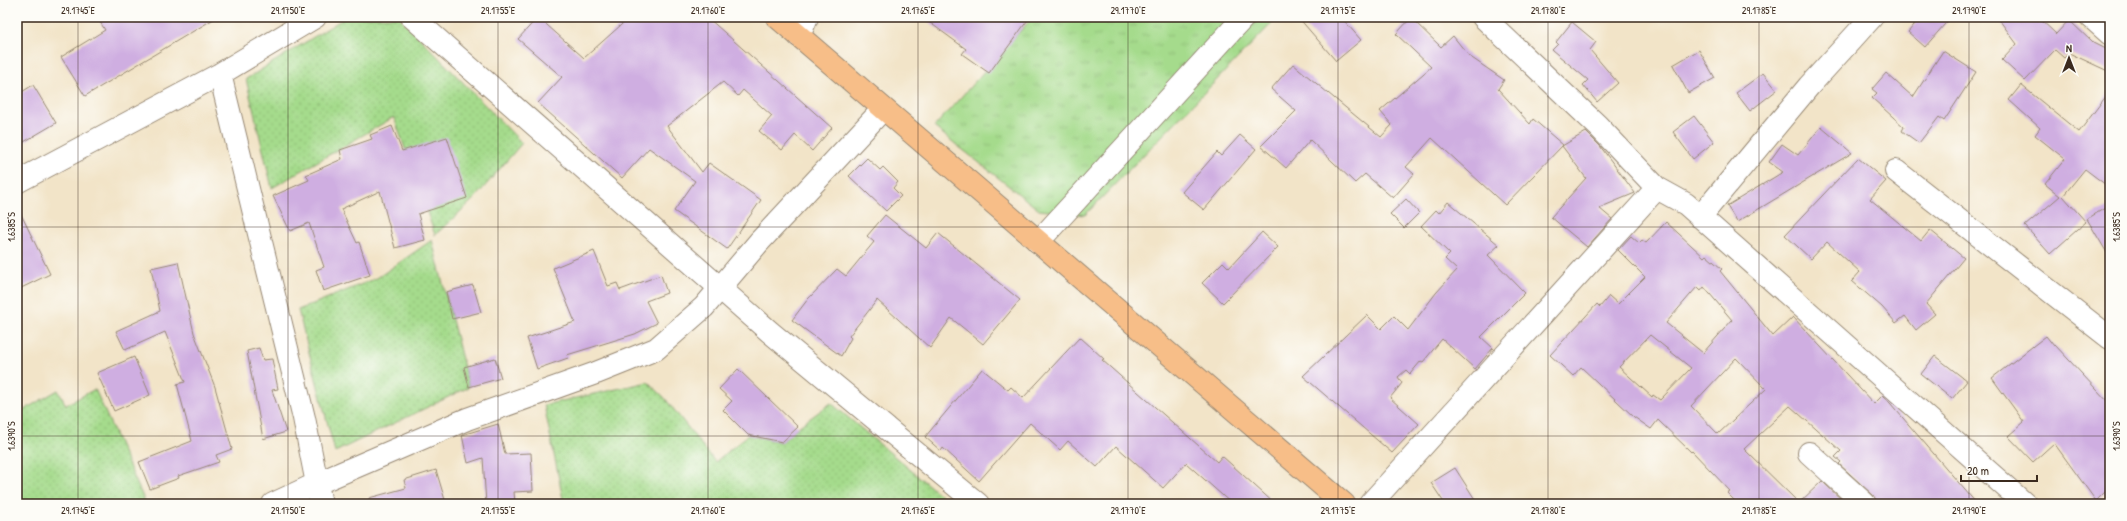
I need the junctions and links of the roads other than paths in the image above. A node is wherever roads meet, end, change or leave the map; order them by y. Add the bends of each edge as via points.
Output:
1 (315, 17) edge
2 (412, 17) edge
3 (777, 17) edge
4 (1244, 17) edge
5 (1483, 17) edge
6 (1872, 17) edge
7 (2091, 17) edge
8 (803, 26) edge
9 (2110, 34) edge
10 (220, 74) junction
11 (883, 109) junction
12 (1896, 171) dead end
13 (17, 182) edge
14 (1657, 188) junction
15 (1700, 217) junction
16 (1038, 242) junction
17 (719, 288) junction
18 (2110, 338) edge
19 (1809, 453) dead end
20 (318, 482) junction
21 (273, 504) edge
22 (321, 504) edge
23 (978, 504) edge
24 (1344, 504) edge
25 (1370, 504) edge
26 (1866, 504) edge
27 (2025, 504) edge

1 - 10 street
2 - 17 street
3 - 8 highway
4 - 16 street
5 - 14 street via 1598,126
6 - 15 street via 1809,86
7 - 9 street
8 - 11 highway
10 - 13 street
10 - 20 street
11 - 16 highway
11 - 17 street
12 - 18 street
14 - 15 street via 1686,204
14 - 25 street
15 - 27 street
16 - 24 highway
17 - 20 street via 704,307 656,348 596,373 467,420
17 - 23 street
19 - 26 street
20 - 21 street
20 - 22 street

